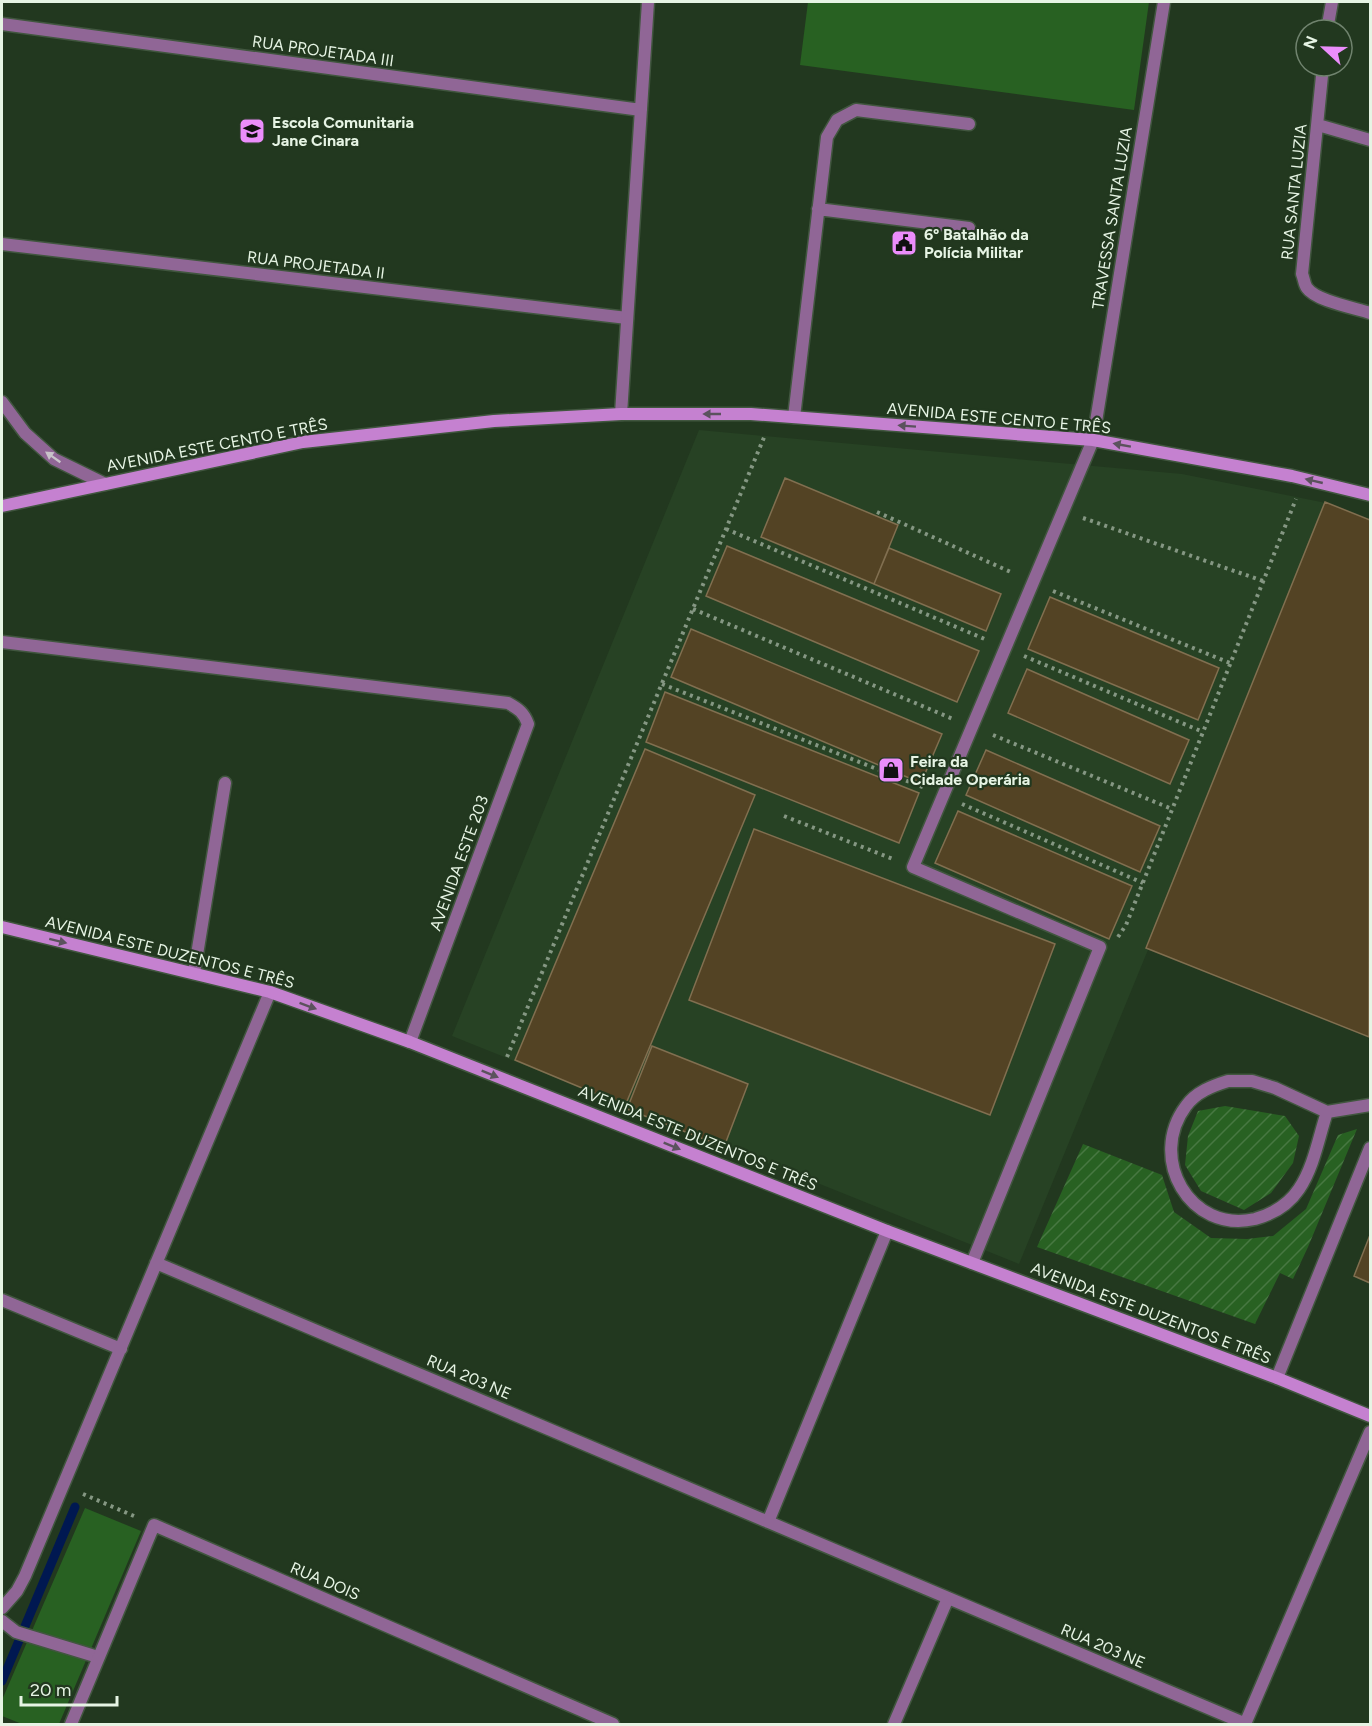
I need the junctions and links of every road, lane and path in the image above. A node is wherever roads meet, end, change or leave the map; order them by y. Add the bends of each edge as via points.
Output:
1 (648, 2) edge
2 (1164, 2) edge
3 (1332, 2) edge
4 (1329, 18) edge
5 (2, 24) edge
6 (1322, 78) edge
7 (641, 110) junction
8 (969, 124) dead end
9 (1318, 125) junction
10 (1371, 140) edge
11 (818, 209) junction
12 (969, 228) dead end
13 (2, 244) edge
14 (1371, 313) edge
15 (627, 318) junction
16 (2, 402) edge
17 (621, 414) junction
18 (774, 416) junction
19 (794, 417) junction
20 (1093, 440) junction
21 (1304, 479) junction
22 (105, 484) junction
23 (1371, 495) edge
24 (2, 506) edge
25 (1063, 511) junction
26 (877, 512) dead end
27 (726, 529) junction
28 (1264, 581) junction
29 (1033, 582) junction
30 (693, 609) junction
31 (2, 642) edge
32 (1005, 648) junction
33 (1230, 663) junction
34 (662, 684) junction
35 (972, 727) junction
36 (1203, 732) junction
37 (225, 783) dead end
38 (943, 795) junction
39 (1173, 809) junction
40 (784, 816) dead end
41 (913, 867) junction
42 (1143, 883) junction
43 (2, 927) edge
44 (1100, 947) junction
45 (194, 973) junction
46 (270, 992) junction
47 (410, 1042) junction
48 (499, 1077) junction
49 (1371, 1106) edge
50 (1327, 1112) junction
51 (1371, 1148) edge
52 (887, 1231) junction
53 (156, 1263) junction
54 (972, 1263) junction
55 (2, 1300) edge
56 (121, 1349) junction
57 (1277, 1378) junction
58 (1371, 1416) edge
59 (1371, 1432) edge
60 (64, 1486) junction
61 (768, 1522) junction
62 (154, 1525) junction
63 (948, 1598) junction
64 (2, 1608) edge
65 (2, 1621) edge
66 (98, 1657) junction
67 (896, 1719) edge
68 (1245, 1724) edge
69 (71, 1725) edge
70 (613, 1725) edge

1 - 7 street
2 - 20 street, TRAVESSA SANTA LUZIA
3 - 4 street
5 - 7 street, RUA PROJETADA III
6 - 9 street, RUA SANTA LUZIA
7 - 15 street
8 - 11 street via 856,110 837,120 827,137
9 - 10 street
9 - 14 street, RUA SANTA LUZIA via 1302,274 1306,287 1322,298
11 - 12 street
11 - 19 street
13 - 15 street, RUA PROJETADA II
15 - 17 street
22 -> 16 street via 54,459 25,433
18 -> 17 main road, AVENIDA ESTE CENTO E TRÊS
17 - 22 main road, AVENIDA ESTE CENTO E TRÊS via 494,421 303,442
18 - 19 main road, AVENIDA ESTE CENTO E TRÊS
18 - 27 path
20 -> 19 main road, AVENIDA ESTE CENTO E TRÊS
21 -> 20 main road, AVENIDA ESTE CENTO E TRÊS
20 - 25 street, TRAVESSA SANTA LUZIA
23 -> 21 main road, AVENIDA ESTE CENTO E TRÊS
21 - 28 path
22 - 24 main road, AVENIDA ESTE CENTO E TRÊS
25 - 28 path
25 - 29 street, TRAVESSA SANTA LUZIA
26 - 29 path
27 - 30 path
27 - 32 path
28 - 33 path
29 - 32 street, TRAVESSA SANTA LUZIA
29 - 33 path
30 - 34 path
30 - 35 path
31 - 47 street, AVENIDA ESTE 203 via 508,704 519,709 528,724
32 - 35 street, TRAVESSA SANTA LUZIA
32 - 36 path
33 - 36 path
34 - 38 path
34 - 48 path
35 - 38 street, TRAVESSA SANTA LUZIA
35 - 39 path
36 - 39 path
37 - 45 street
38 - 41 street, TRAVESSA SANTA LUZIA
38 - 42 path
39 - 42 path
40 - 41 path
41 - 44 street
42 - 44 path via 1121,934
43 -> 45 main road, AVENIDA ESTE DUZENTOS E TRÊS
44 - 54 street
45 - 46 main road, AVENIDA ESTE DUZENTOS E TRÊS
46 -> 47 main road, AVENIDA ESTE DUZENTOS E TRÊS
46 - 53 street
47 -> 48 main road, AVENIDA ESTE DUZENTOS E TRÊS
48 -> 52 main road, AVENIDA ESTE DUZENTOS E TRÊS
49 - 50 street
50 - 50 street via 1300,1188 1286,1205 1266,1216 1245,1221 1223,1219 1203,1211 1187,1196 1174,1175 1170,1151 1174,1127 1186,1105 1205,1089 1227,1081 1252,1081
51 - 57 street
52 - 54 main road, AVENIDA ESTE DUZENTOS E TRÊS
52 - 61 street
53 - 56 street
53 - 61 street, RUA 203 NE
54 - 57 main road, AVENIDA ESTE DUZENTOS E TRÊS
55 - 56 street
56 - 60 street
57 - 58 main road, AVENIDA ESTE DUZENTOS E TRÊS
59 - 68 street, RUA 203 NE
60 - 62 path
60 - 64 street via 26,1576
61 - 63 street, RUA 203 NE
62 - 66 street
62 - 70 street, RUA DOIS
63 - 67 street
63 - 68 street, RUA 203 NE
65 - 66 street via 16,1632
66 - 69 street

